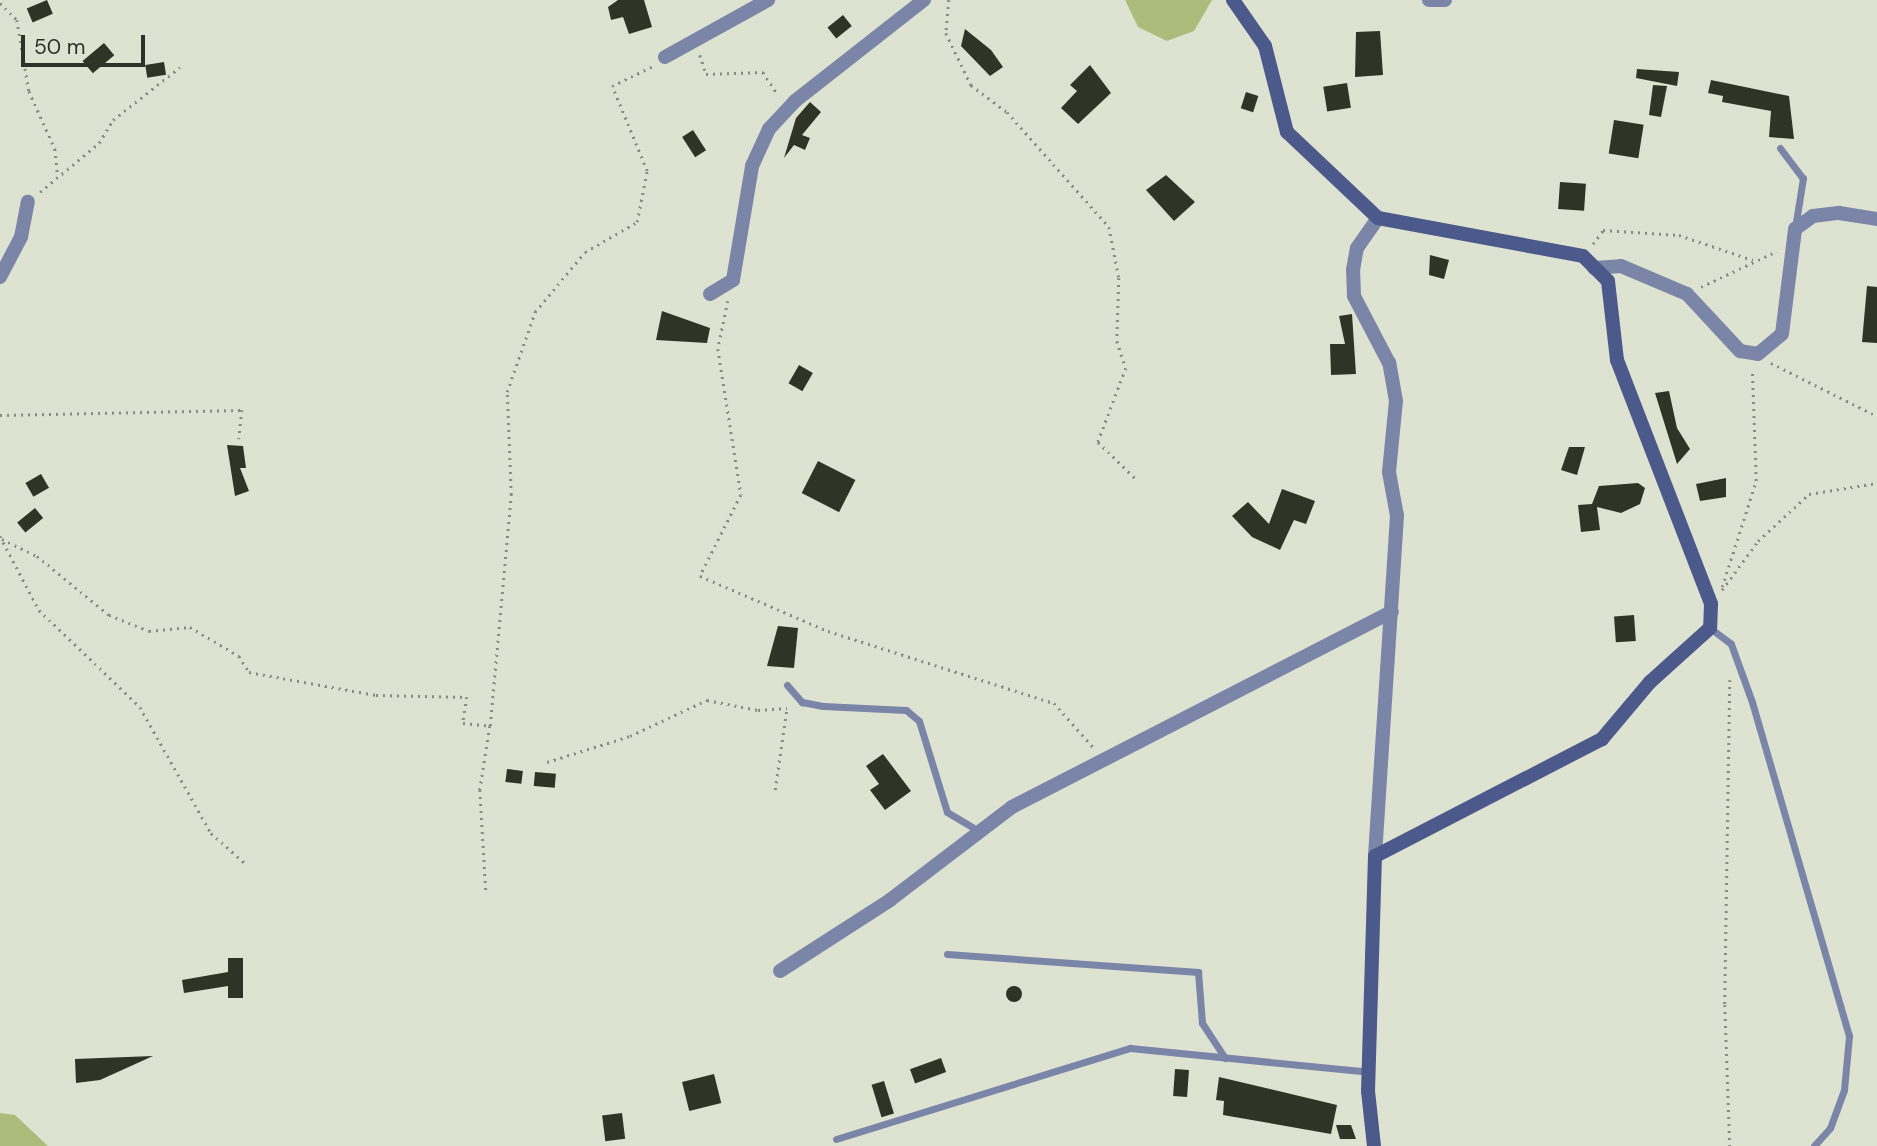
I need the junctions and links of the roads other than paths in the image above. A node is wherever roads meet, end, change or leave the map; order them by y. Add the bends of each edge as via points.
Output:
1 (768, 0) edge
2 (924, 0) edge
3 (1233, 0) edge
4 (1429, 0) edge
5 (1445, 0) edge
6 (664, 57) road end
7 (1780, 148) dead end
8 (28, 202) road end
9 (1378, 218) junction
10 (1877, 219) edge
11 (1795, 229) junction
12 (1594, 268) junction
13 (0, 276) edge
14 (710, 295) dead end
15 (1392, 612) junction
16 (1710, 628) junction
17 (787, 685) dead end
18 (980, 831) junction
19 (1375, 856) junction
20 (947, 954) dead end
21 (780, 971) dead end
22 (1225, 1058) junction
23 (1370, 1072) junction
24 (836, 1139) dead end
25 (1374, 1146) edge
26 (1814, 1146) edge

1 - 6 street
2 - 14 street via 787,110 752,166 733,280
3 - 9 street via 1265,46 1287,132
4 - 5 street
7 - 11 lane via 1803,178
8 - 13 street via 21,237
9 - 12 street via 1583,257
9 - 15 street via 1357,248 1353,270 1354,296 1389,363 1396,401 1389,472 1397,516
10 - 11 street via 1839,213 1813,216
11 - 12 street via 1782,334 1758,354 1740,351 1687,295 1621,266
12 - 16 street via 1608,281 1617,360 1711,604
15 - 18 street via 1012,807
15 - 19 street
16 - 19 street via 1650,682 1602,739
16 - 26 lane via 1731,645 1752,702 1849,1035 1844,1090 1830,1128
17 - 18 lane via 823,706 906,710 919,721 947,812
18 - 21 street via 890,900
19 - 23 street
20 - 22 lane via 1198,972 1202,1023
22 - 23 lane
22 - 24 lane via 1130,1048
23 - 25 street

